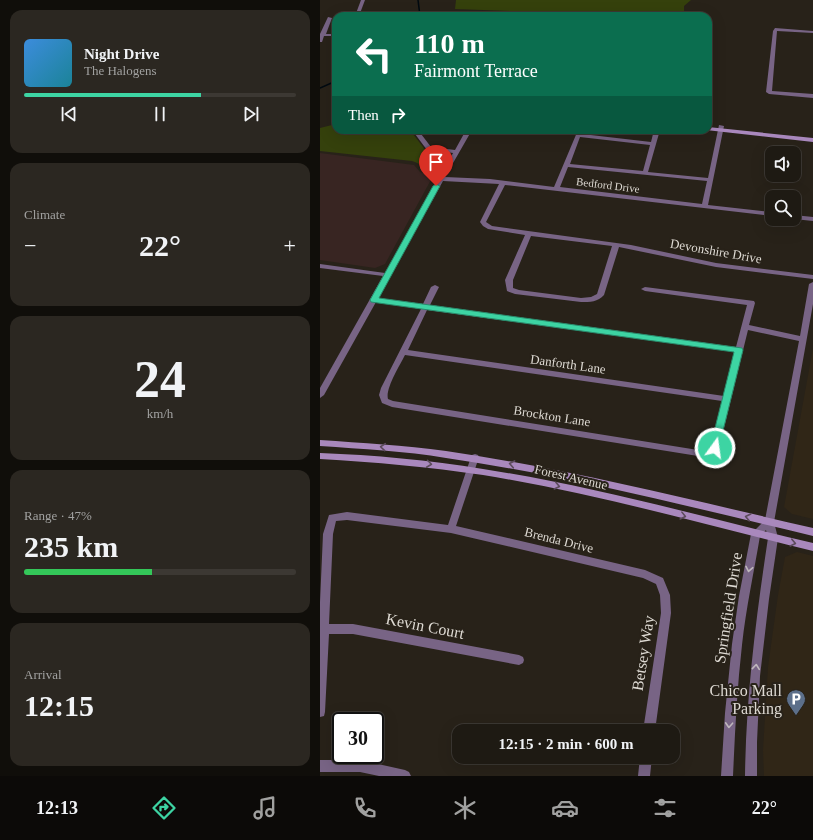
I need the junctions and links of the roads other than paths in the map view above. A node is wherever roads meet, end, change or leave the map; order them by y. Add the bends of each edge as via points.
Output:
1 (364, 0) edge
2 (359, 12) edge
3 (330, 18) dead end
4 (813, 32) edge
5 (321, 35) edge
6 (332, 35) edge
7 (320, 41) edge
8 (813, 96) edge
9 (712, 125) edge
10 (720, 128) junction
11 (712, 129) edge
12 (417, 134) edge
13 (467, 134) edge
14 (580, 134) edge
15 (587, 134) edge
16 (656, 134) edge
17 (813, 135) edge
18 (813, 140) edge
19 (653, 144) junction
20 (456, 152) junction
21 (566, 165) junction
22 (645, 173) junction
23 (441, 179) junction
24 (711, 180) junction
25 (503, 183) junction
26 (556, 189) junction
27 (705, 206) junction
28 (765, 213) edge
29 (801, 218) edge
30 (813, 219) edge
31 (529, 233) junction
32 (616, 245) junction
33 (320, 266) edge
34 (388, 275) junction
35 (813, 277) edge
36 (813, 284) edge
37 (435, 287) dead end
38 (645, 289) dead end
39 (374, 300) junction
40 (425, 307) junction
41 (745, 327) junction
42 (802, 339) junction
43 (739, 350) junction
44 (404, 352) junction
45 (320, 395) edge
46 (728, 399) junction
47 (320, 443) edge
48 (320, 456) edge
49 (475, 457) junction
50 (471, 470) junction
51 (768, 522) junction
52 (451, 529) junction
53 (813, 532) edge
54 (756, 534) junction
55 (773, 538) junction
56 (813, 547) edge
57 (660, 581) joint
58 (325, 629) junction
59 (519, 660) dead end
60 (320, 712) edge
61 (650, 724) edge
62 (645, 764) edge
63 (320, 766) edge
64 (405, 776) edge
65 (644, 776) edge
66 (727, 776) edge
67 (751, 776) edge

1 - 2 street
3 - 5 street
4 - 8 street via 777,29 775,31 769,90
5 - 6 street
5 - 7 street
9 - 10 street
10 - 11 street
10 - 17 street
10 - 18 street
10 - 24 street
12 - 20 street via 429,149
13 - 20 street
14 - 21 street
15 - 19 street
16 - 19 street
19 - 22 street
20 - 23 street
21 - 22 street
21 - 26 street
22 - 24 street
23 - 25 street, Bedford Drive
23 - 34 street
24 - 27 street
25 - 26 street, Bedford Drive
25 - 31 street, Devonshire Drive via 484,218 485,226
26 - 27 street, Bedford Drive
27 - 28 street, Bedford Drive
29 - 30 street
31 - 32 street, Devonshire Drive
31 - 32 street via 509,280 510,289 518,292 581,300 596,298 600,294
32 - 35 street, Devonshire Drive via 716,265
33 - 34 street
34 - 39 street
36 - 42 street
37 - 40 street
38 - 41 street via 750,303
39 - 40 street
39 - 45 street
40 - 43 street
40 - 44 street
41 - 42 street
41 - 43 street
42 - 51 street
43 - 46 street
44 - 46 street, Danforth Lane
44 - 46 street, Brockton Lane via 383,395 385,401 392,404 698,453 709,453 715,448
49 -> 47 street, Forest Avenue
48 -> 50 street, Forest Avenue via 403,461
49 - 50 street
51 -> 49 street, Forest Avenue via 562,474
50 - 52 street
50 -> 54 street, Forest Avenue via 561,487
51 - 53 street, Forest Avenue
51 - 54 street
51 - 55 street
52 - 57 street, Brenda Drive via 645,574
52 - 58 street, Brenda Drive via 347,516 332,518 328,534
54 - 55 street, Forest Avenue
54 -> 66 street, Springfield Drive via 737,644
55 -> 56 street, Forest Avenue
67 -> 55 street via 755,676
57 - 61 street, Betsey Way via 665,595 666,612
58 - 59 street, Kevin Court via 353,629
58 - 60 street
62 - 65 street
63 - 64 street via 360,766

